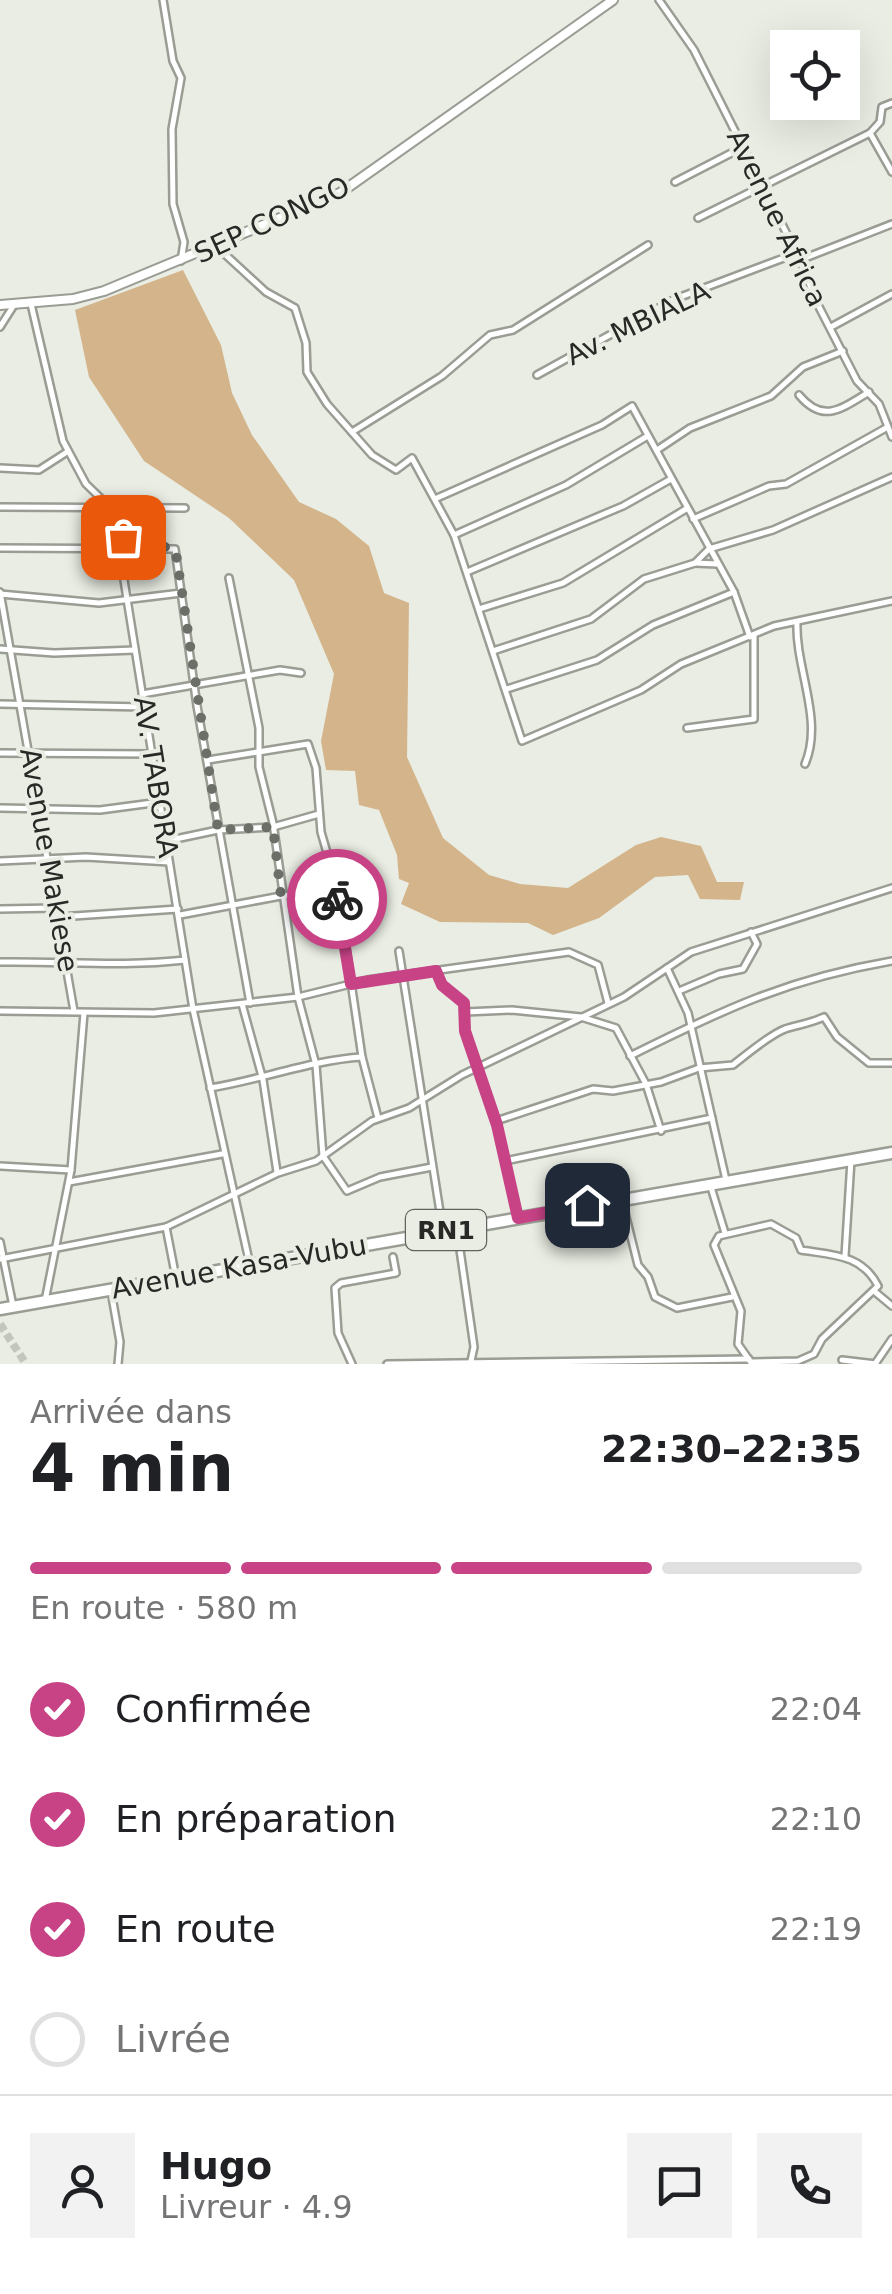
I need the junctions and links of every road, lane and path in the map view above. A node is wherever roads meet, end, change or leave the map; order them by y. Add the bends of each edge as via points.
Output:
1 (163, 0) edge
2 (613, 0) edge
3 (659, 0) edge
4 (892, 103) edge
5 (870, 133) junction
6 (743, 147) junction
7 (892, 172) edge
8 (675, 182) dead end
9 (762, 186) junction
10 (698, 218) dead end
11 (892, 224) edge
12 (648, 245) dead end
13 (217, 247) junction
14 (798, 256) junction
15 (180, 262) junction
16 (892, 294) edge
17 (31, 304) junction
18 (0, 305) edge
19 (14, 305) junction
20 (0, 327) edge
21 (831, 328) junction
22 (844, 351) junction
23 (537, 375) dead end
24 (869, 392) junction
25 (798, 395) dead end
26 (886, 428) junction
27 (352, 432) junction
28 (646, 437) junction
29 (892, 437) edge
30 (656, 450) junction
31 (68, 452) junction
32 (0, 468) edge
33 (892, 477) edge
34 (671, 479) junction
35 (437, 498) junction
36 (0, 507) edge
37 (185, 508) dead end
38 (687, 508) junction
39 (112, 509) junction
40 (693, 520) junction
41 (454, 535) junction
42 (0, 548) edge
43 (122, 548) junction
44 (708, 549) junction
45 (695, 563) junction
46 (717, 564) junction
47 (467, 572) junction
48 (230, 578) dead end
49 (734, 592) junction
50 (0, 593) edge
51 (181, 593) junction
52 (127, 598) junction
53 (892, 601) edge
54 (479, 609) junction
55 (798, 622) junction
56 (752, 636) junction
57 (10, 648) junction
58 (0, 649) edge
59 (135, 650) junction
60 (493, 650) junction
61 (301, 673) dead end
62 (248, 675) junction
63 (195, 684) junction
64 (506, 689) junction
65 (142, 694) junction
66 (0, 704) edge
67 (23, 705) junction
68 (144, 706) junction
69 (687, 728) dead end
70 (258, 751) junction
71 (0, 753) edge
72 (152, 754) junction
73 (29, 757) junction
74 (208, 760) junction
75 (806, 764) dead end
76 (160, 802) junction
77 (36, 806) junction
78 (0, 808) edge
79 (319, 814) junction
80 (273, 827) junction
81 (218, 830) junction
82 (166, 841) junction
83 (47, 859) junction
84 (0, 861) edge
85 (170, 862) junction
86 (892, 888) edge
87 (337, 892) junction
88 (281, 896) junction
89 (232, 906) junction
90 (57, 908) junction
91 (0, 909) edge
92 (179, 912) junction
93 (59, 917) junction
94 (750, 930) junction
95 (399, 950) dead end
96 (68, 960) junction
97 (186, 960) junction
98 (892, 961) edge
99 (0, 962) edge
100 (668, 968) junction
101 (436, 971) junction
102 (404, 976) junction
103 (351, 984) junction
104 (680, 992) junction
105 (298, 997) junction
106 (246, 1003) junction
107 (608, 1003) junction
108 (0, 1010) edge
109 (193, 1010) junction
110 (74, 1011) junction
111 (465, 1012) junction
112 (84, 1013) junction
113 (580, 1017) junction
114 (691, 1026) junction
115 (630, 1056) junction
116 (362, 1057) junction
117 (892, 1062) edge
118 (316, 1065) junction
119 (478, 1068) junction
120 (699, 1068) junction
121 (263, 1080) junction
122 (646, 1084) junction
123 (210, 1088) junction
124 (420, 1102) junction
125 (378, 1118) junction
126 (712, 1118) junction
127 (496, 1121) junction
128 (662, 1132) junction
129 (892, 1153) edge
130 (222, 1154) junction
131 (323, 1156) junction
132 (851, 1160) junction
133 (506, 1161) junction
134 (0, 1166) edge
135 (432, 1168) junction
136 (71, 1170) junction
137 (278, 1173) junction
138 (726, 1180) junction
139 (69, 1182) junction
140 (710, 1184) junction
141 (232, 1195) junction
142 (622, 1199) junction
143 (518, 1218) junction
144 (166, 1227) junction
145 (457, 1228) junction
146 (443, 1231) junction
147 (724, 1233) junction
148 (0, 1242) edge
149 (53, 1250) junction
150 (845, 1256) junction
151 (393, 1257) dead end
152 (2, 1259) edge
153 (250, 1266) junction
154 (176, 1278) junction
155 (111, 1290) junction
156 (874, 1291) junction
157 (732, 1298) junction
158 (45, 1301) junction
159 (13, 1306) junction
160 (892, 1306) edge
161 (0, 1309) edge
162 (892, 1339) edge
163 (842, 1360) dead end
164 (628, 1362) edge
165 (751, 1362) edge
166 (118, 1364) edge
167 (352, 1364) edge
168 (387, 1364) edge
169 (470, 1364) edge
170 (876, 1364) edge

1 - 15 street via 181,78 172,130 173,204 184,242
2 - 13 street, SEP CONGO via 340,193
3 - 6 street, Avenue Africa via 694,50
4 - 5 street via 882,107
5 - 7 street
5 - 9 street
6 - 8 street
6 - 9 street, Avenue Africa
9 - 10 street
9 - 14 street, Avenue Africa
11 - 14 street, Av. MBIALA
12 - 27 street via 514,330 490,335 442,376
13 - 15 street, SEP CONGO
13 - 27 street via 266,292 295,308 307,372
14 - 21 street, Avenue Africa
14 - 23 street, Av. MBIALA via 675,299
15 - 17 street, SEP CONGO via 104,291
16 - 21 street
17 - 19 street, SEP CONGO
17 - 31 street, AV. TABORA
18 - 19 street, SEP CONGO
19 - 20 street
21 - 22 street, Avenue Africa
22 - 24 street, Avenue Africa
22 - 30 street via 803,368 754,405 690,428
24 - 25 street via 823,413
24 - 26 street, Avenue Africa
26 - 29 street, Avenue Africa
26 - 40 street via 786,484
27 - 35 street via 396,470 412,458
28 - 30 street
28 - 35 street via 632,406
28 - 41 street via 566,485
30 - 34 street
31 - 32 street via 40,470
31 - 39 street, AV. TABORA via 86,484
33 - 44 street via 773,530
34 - 38 street
34 - 47 street
35 - 41 street
36 - 39 street
37 - 39 street
38 - 40 street
38 - 54 street via 563,583
39 - 43 street, AV. TABORA
40 - 44 street
41 - 47 street
42 - 43 street
43 - 51 street via 173,548
43 - 52 street, AV. TABORA
44 - 45 street
44 - 46 street
45 - 46 street
45 - 60 street via 644,580 591,619
46 - 49 street
47 - 54 street
48 - 62 street
49 - 56 street
49 - 64 street via 653,626 597,660
50 - 52 street via 82,602
50 - 57 street, Avenue Makiese
51 - 52 street
51 - 63 street
52 - 59 street, AV. TABORA
53 - 55 street
54 - 60 street
55 - 56 street
55 - 75 street via 797,654 812,730
56 - 64 street via 522,741
56 - 69 street via 754,719
57 - 58 street
57 - 59 street
57 - 67 street, Avenue Makiese
59 - 65 street, AV. TABORA
60 - 64 street
61 - 62 street
62 - 63 street
62 - 70 street
63 - 65 street
63 - 74 street
65 - 68 street, AV. TABORA
66 - 67 street
67 - 68 street
67 - 73 street, Avenue Makiese
68 - 72 street, AV. TABORA
70 - 74 street
70 - 79 street via 308,744
70 - 80 street
71 - 73 street
72 - 73 street
72 - 76 street, AV. TABORA
73 - 77 street, Avenue Makiese
74 - 81 street
76 - 77 street via 100,810
76 - 82 street, AV. TABORA
77 - 78 street
77 - 83 street, Avenue Makiese
79 - 80 street
79 - 87 street
80 - 81 street
80 - 88 street
81 - 82 street
81 - 89 street
82 - 85 street, AV. TABORA
83 - 84 street
83 - 85 street
83 - 90 street, Avenue Makiese
85 - 92 street, AV. TABORA
86 - 94 street
87 - 88 street
87 - 103 street
88 - 89 street
88 - 105 street
89 - 92 street
89 - 106 street
90 - 91 street
90 - 93 street, Avenue Makiese
92 - 93 street
92 - 97 street, AV. TABORA
93 - 96 street, Avenue Makiese
94 - 100 street
94 - 104 street via 757,944 743,969
95 - 102 street
96 - 97 street via 122,966
96 - 99 street
96 - 110 street, Avenue Makiese
97 - 109 street, AV. TABORA
98 - 114 street via 794,982
100 - 104 street
100 - 107 street
101 - 102 street
101 - 107 street via 575,953 602,971
101 - 111 street
102 - 103 street
102 - 124 street
103 - 105 street
103 - 116 street
104 - 114 street
105 - 106 street
105 - 118 street
106 - 109 street
106 - 121 street
107 - 113 street
108 - 110 street
109 - 112 street
109 - 123 street, AV. TABORA
110 - 112 street
111 - 113 street
111 - 119 street
112 - 136 street
113 - 115 street via 616,1028
113 - 119 street
114 - 115 street
114 - 120 street
115 - 122 street
116 - 118 street
116 - 125 street
117 - 120 street via 868,1063 824,1017 784,1029 744,1051 733,1065
118 - 121 street
118 - 131 street
119 - 124 street
119 - 127 street
120 - 122 street
120 - 126 street
121 - 123 street
121 - 137 street
122 - 127 street via 593,1089
122 - 128 street
123 - 130 street, AV. TABORA
124 - 125 street
124 - 135 street
125 - 131 street
126 - 128 street
126 - 138 street
127 - 133 street
128 - 133 street
129 - 132 highway, Avenue Kasa-Vubu / RN1
130 - 139 street
130 - 141 street, AV. TABORA
131 - 135 street via 347,1191
131 - 137 street
132 - 138 highway, Avenue Kasa-Vubu / RN1
132 - 150 street
133 - 143 street
134 - 136 street
135 - 146 street
136 - 139 street
137 - 141 street
138 - 140 highway, Avenue Kasa-Vubu / RN1
139 - 149 street
140 - 142 highway, Avenue Kasa-Vubu / RN1
140 - 147 street
141 - 144 street
141 - 153 street, AV. TABORA
142 - 143 highway, Avenue Kasa-Vubu / RN1
142 - 157 street via 638,1267 655,1298 676,1308
143 - 145 highway, Avenue Kasa-Vubu / RN1
144 - 149 street
144 - 154 street
145 - 146 highway, Avenue Kasa-Vubu / RN1
145 - 169 street via 474,1346
146 - 153 highway, Avenue Kasa-Vubu / RN1
147 - 150 street via 767,1224 792,1234 801,1250
147 - 157 street via 714,1244
148 - 152 street
149 - 152 street
149 - 158 street
150 - 156 street via 874,1278
151 - 167 street via 396,1273 335,1288 338,1334
152 - 159 street
153 - 154 highway, Avenue Kasa-Vubu / RN1
154 - 155 highway, Avenue Kasa-Vubu / RN1
155 - 158 highway, Avenue Kasa-Vubu / RN1
155 - 166 street
156 - 160 street
156 - 165 street via 814,1354
157 - 165 street via 742,1316 738,1344
158 - 159 highway, Avenue Kasa-Vubu / RN1
159 - 161 highway, Avenue Kasa-Vubu / RN1
162 - 170 street
163 - 170 street
164 - 165 street
164 - 169 street
168 - 169 street

